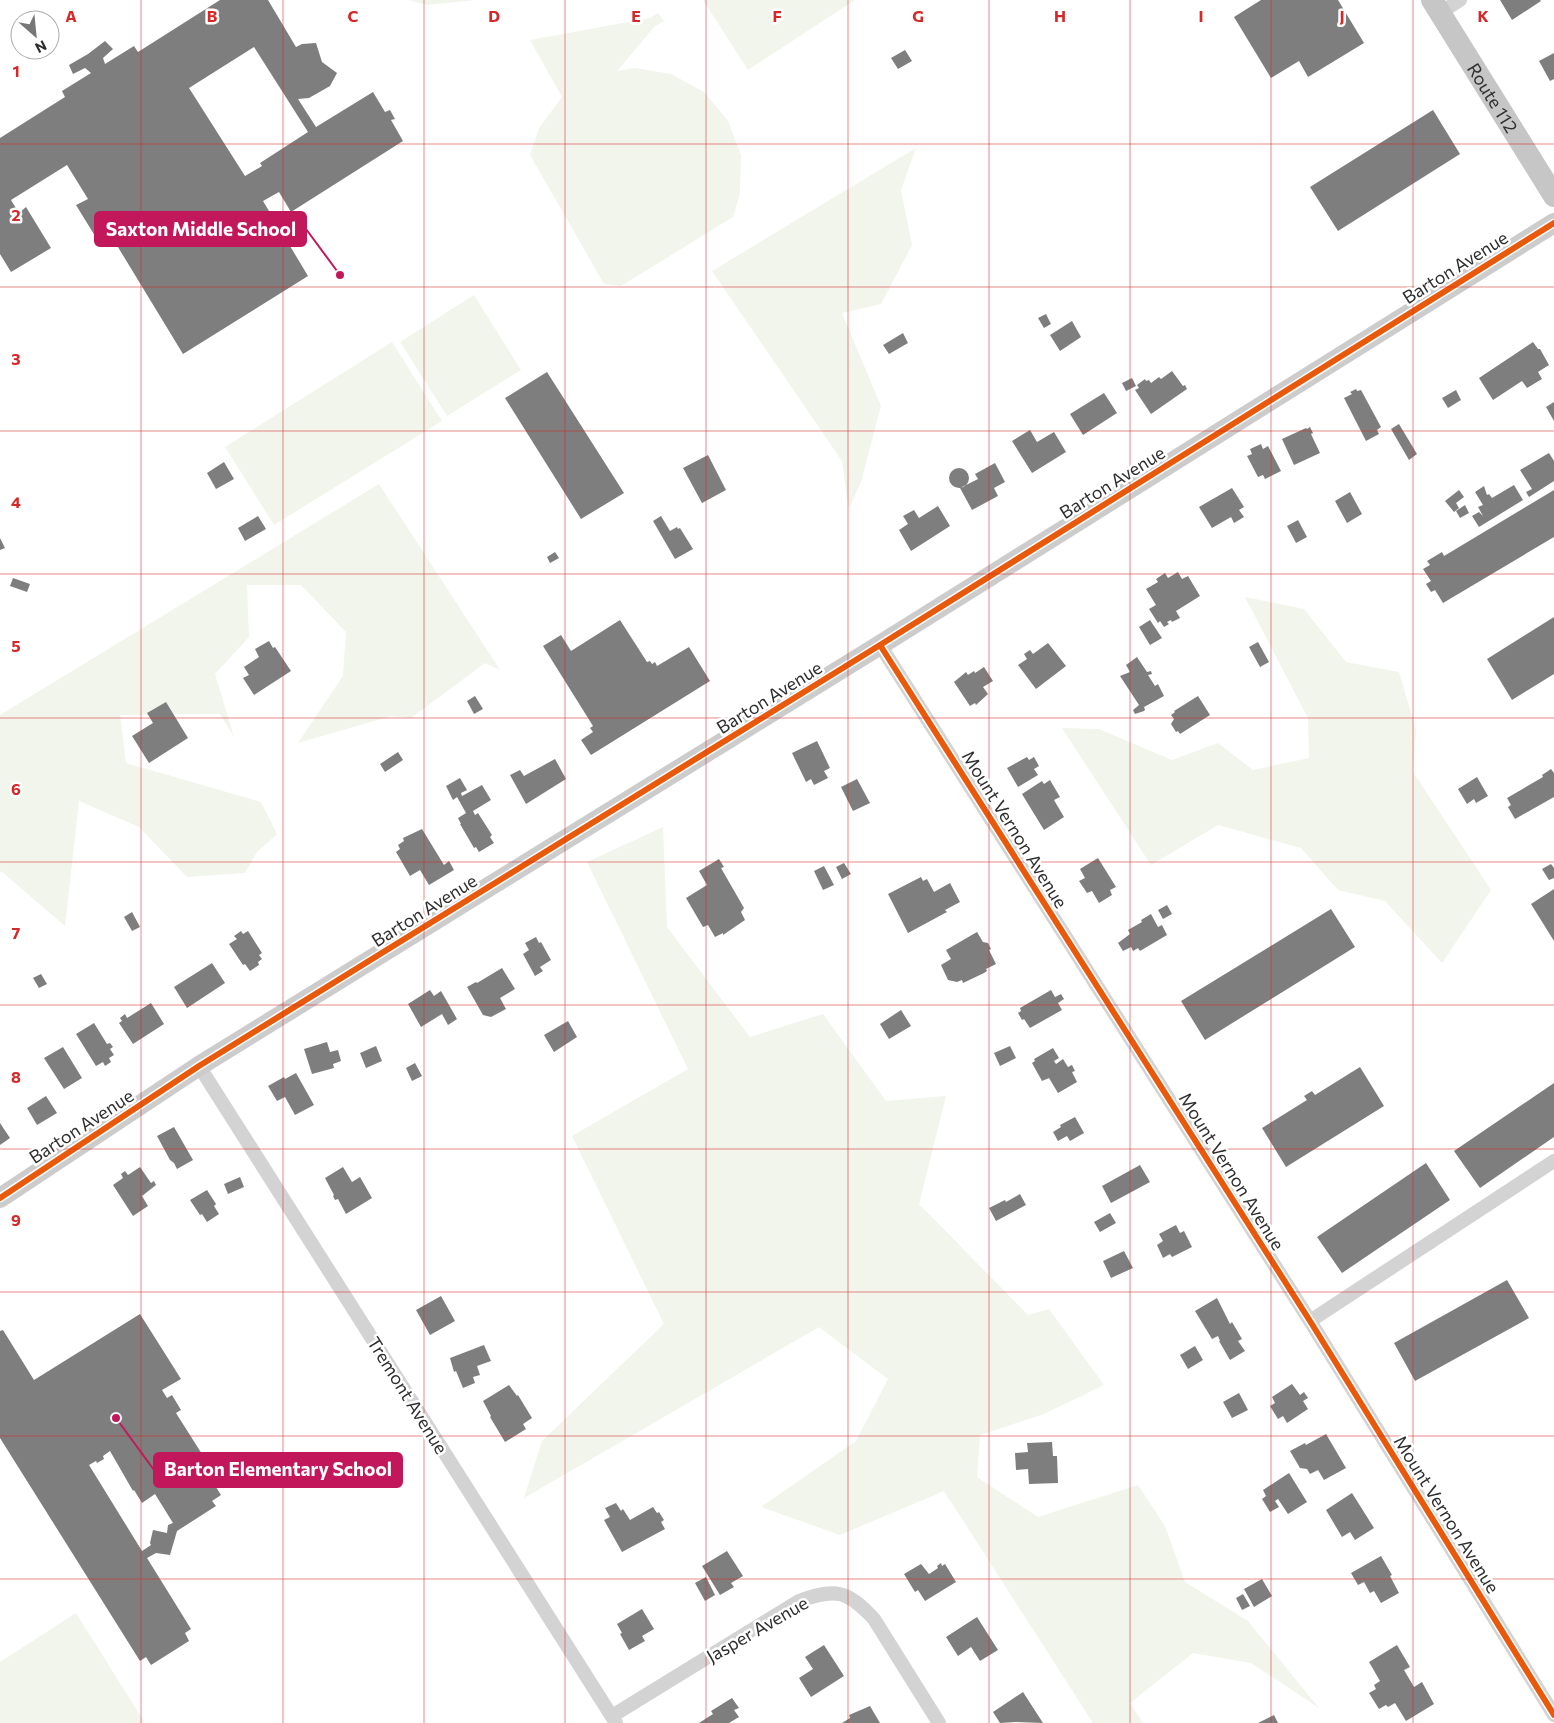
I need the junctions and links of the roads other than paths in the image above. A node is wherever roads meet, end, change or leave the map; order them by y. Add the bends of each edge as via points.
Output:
1 (1460, 0) edge
2 (1436, 6) edge
3 (1554, 196) edge
4 (1554, 223) edge
5 (880, 646) junction
6 (199, 1066) junction
7 (1554, 1161) edge
8 (0, 1198) edge
9 (1310, 1321) junction
10 (1554, 1715) edge
11 (614, 1719) edge
12 (939, 1723) edge

1 - 2 street
2 - 3 main road, Route 112
4 - 5 street, Barton Avenue
5 - 6 street, Barton Avenue
5 - 9 street, Mount Vernon Avenue
6 - 8 street, Barton Avenue
6 - 11 street, Tremont Avenue
7 - 9 street
9 - 10 street, Mount Vernon Avenue
11 - 12 street, Jasper Avenue via 799,1601 821,1594 844,1594 874,1619

